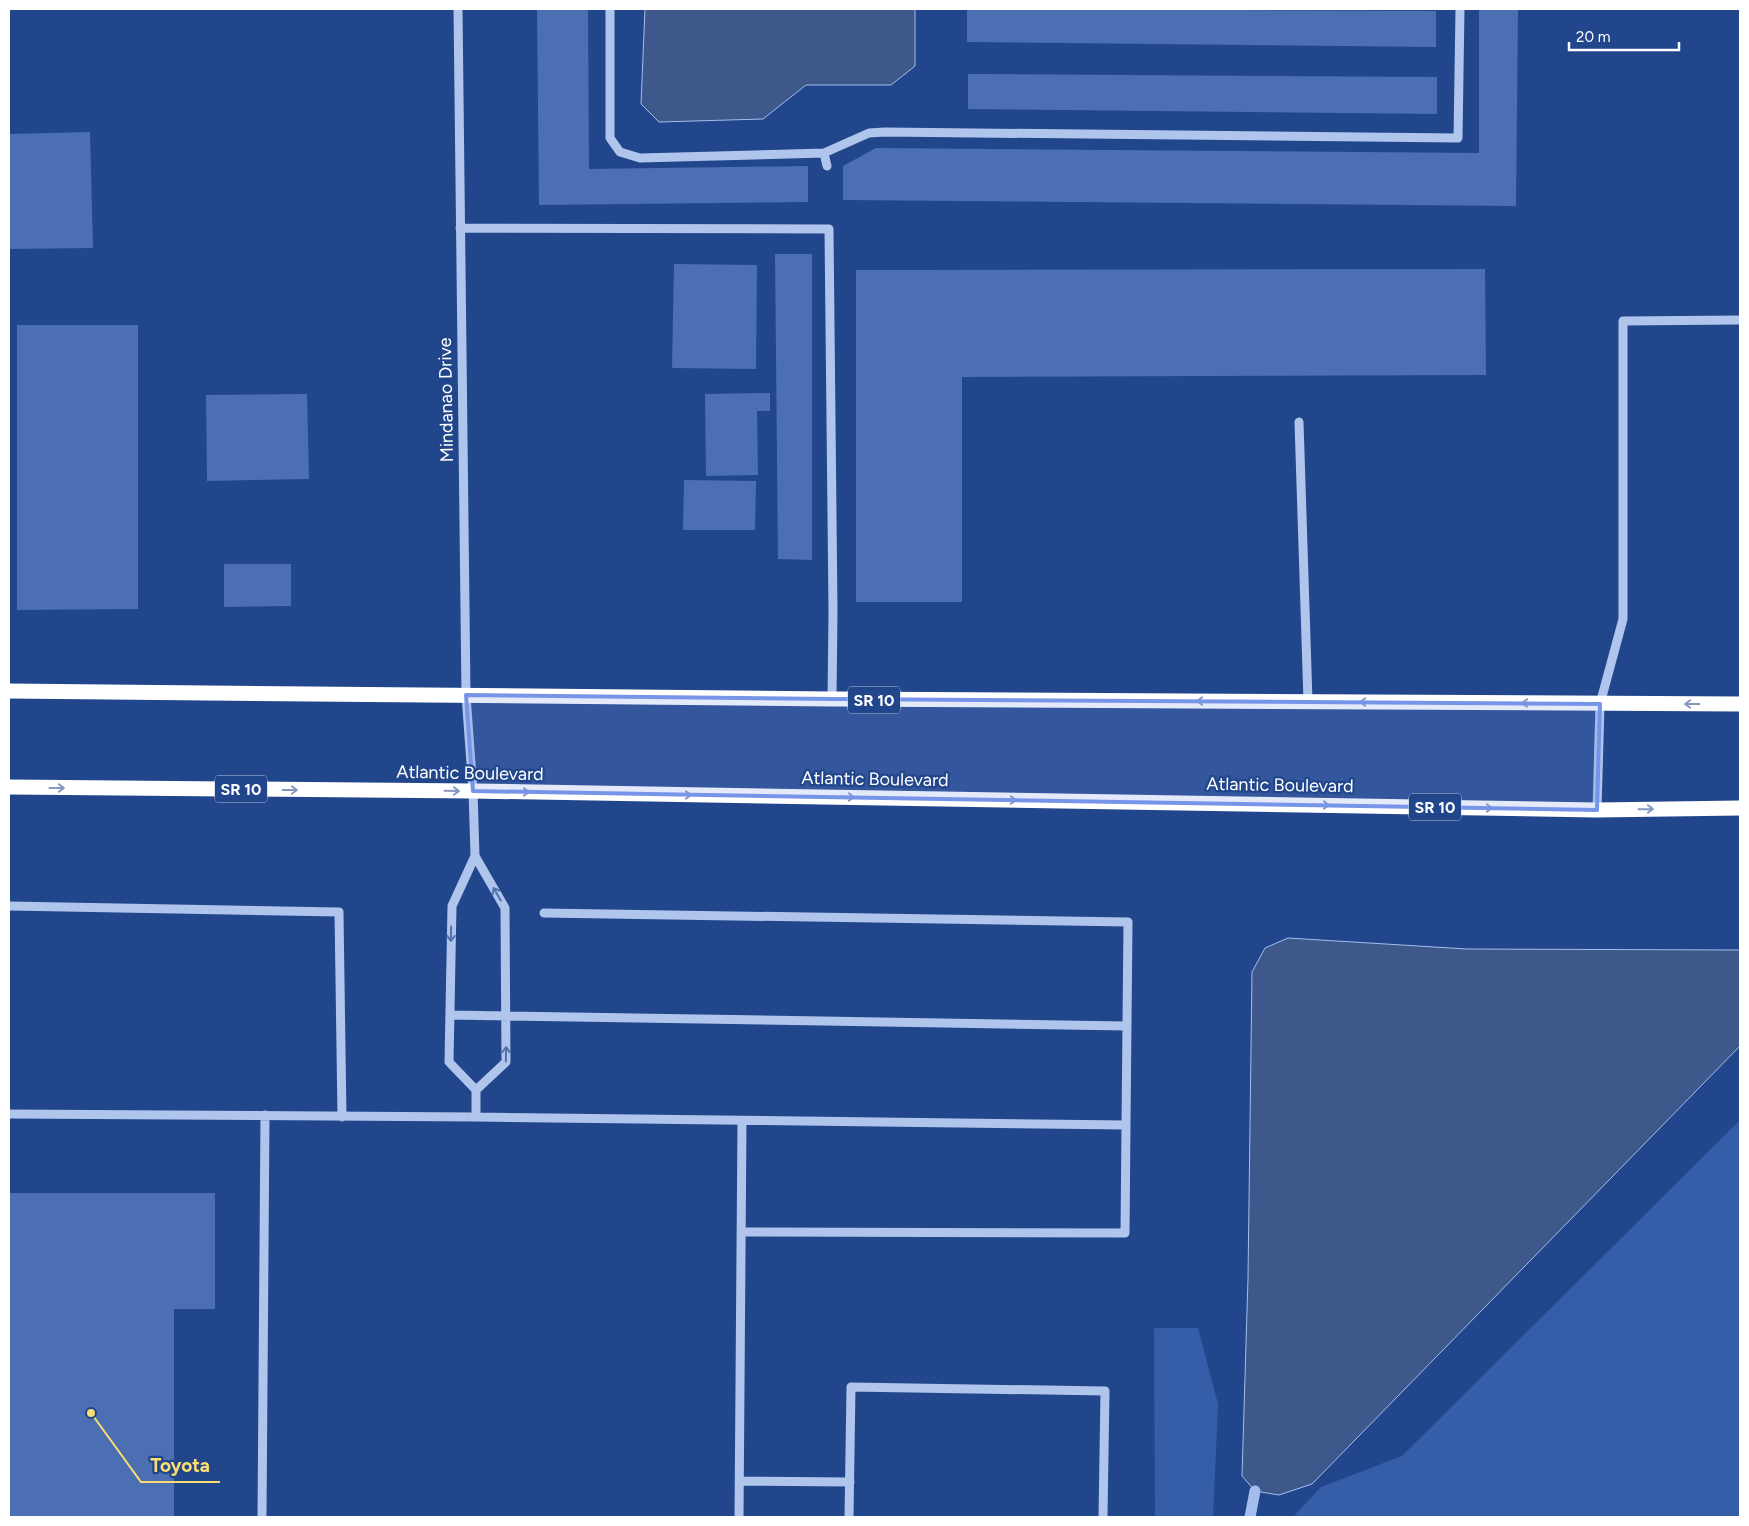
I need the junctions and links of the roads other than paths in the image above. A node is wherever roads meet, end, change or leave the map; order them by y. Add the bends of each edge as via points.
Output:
1 (458, 9) edge
2 (610, 9) edge
3 (1460, 9) edge
4 (824, 153) junction
5 (827, 166) dead end
6 (460, 228) junction
7 (1740, 320) edge
8 (1299, 422) dead end
9 (9, 692) edge
10 (466, 695) junction
11 (832, 700) junction
12 (1308, 701) junction
13 (1600, 704) junction
14 (1740, 704) edge
15 (9, 787) edge
16 (473, 791) junction
17 (1740, 808) edge
18 (1597, 810) junction
19 (475, 856) junction
20 (9, 906) edge
21 (544, 913) dead end
22 (450, 1015) junction
23 (506, 1016) junction
24 (1127, 1026) junction
25 (476, 1090) junction
26 (9, 1114) edge
27 (265, 1115) junction
28 (342, 1117) junction
29 (476, 1117) junction
30 (742, 1121) junction
31 (1126, 1125) junction
32 (741, 1232) junction
33 (740, 1482) junction
34 (850, 1482) junction
35 (262, 1517) edge
36 (739, 1517) edge
37 (849, 1517) edge
38 (1103, 1517) edge

1 - 6 street, Mindanao Drive
2 - 4 street via 610,138 620,152 640,158
3 - 4 street via 1458,138 885,132 869,133
4 - 5 street
6 - 10 street, Mindanao Drive
6 - 11 street via 829,229
7 - 13 street via 1623,321 1623,619
8 - 12 street
9 - 10 highway, SR 10
10 - 11 highway, SR 10
10 - 16 street, Mindanao Drive
12 -> 11 highway, SR 10
13 -> 12 highway, SR 10
14 -> 13 highway, SR 10
13 - 18 street
15 -> 16 highway, Atlantic Boulevard / SR 10
16 -> 18 highway, Atlantic Boulevard / SR 10
16 - 19 street, Mindanao Drive
18 -> 17 highway, Atlantic Boulevard / SR 10
19 -> 22 street via 452,906
23 -> 19 street via 505,908
20 - 28 street via 339,912
21 - 24 street via 1128,922
22 - 23 street
22 - 25 street via 449,1062
23 - 24 street
25 -> 23 street via 506,1062
24 - 31 street
25 - 29 street
26 - 27 street
27 - 28 street
27 - 35 street
28 - 29 street
29 - 30 street
30 - 31 street
30 - 32 street
31 - 32 street via 1125,1233
32 - 33 street
33 - 34 street
33 - 36 street
34 - 37 street
34 - 38 street via 851,1387 1105,1392

